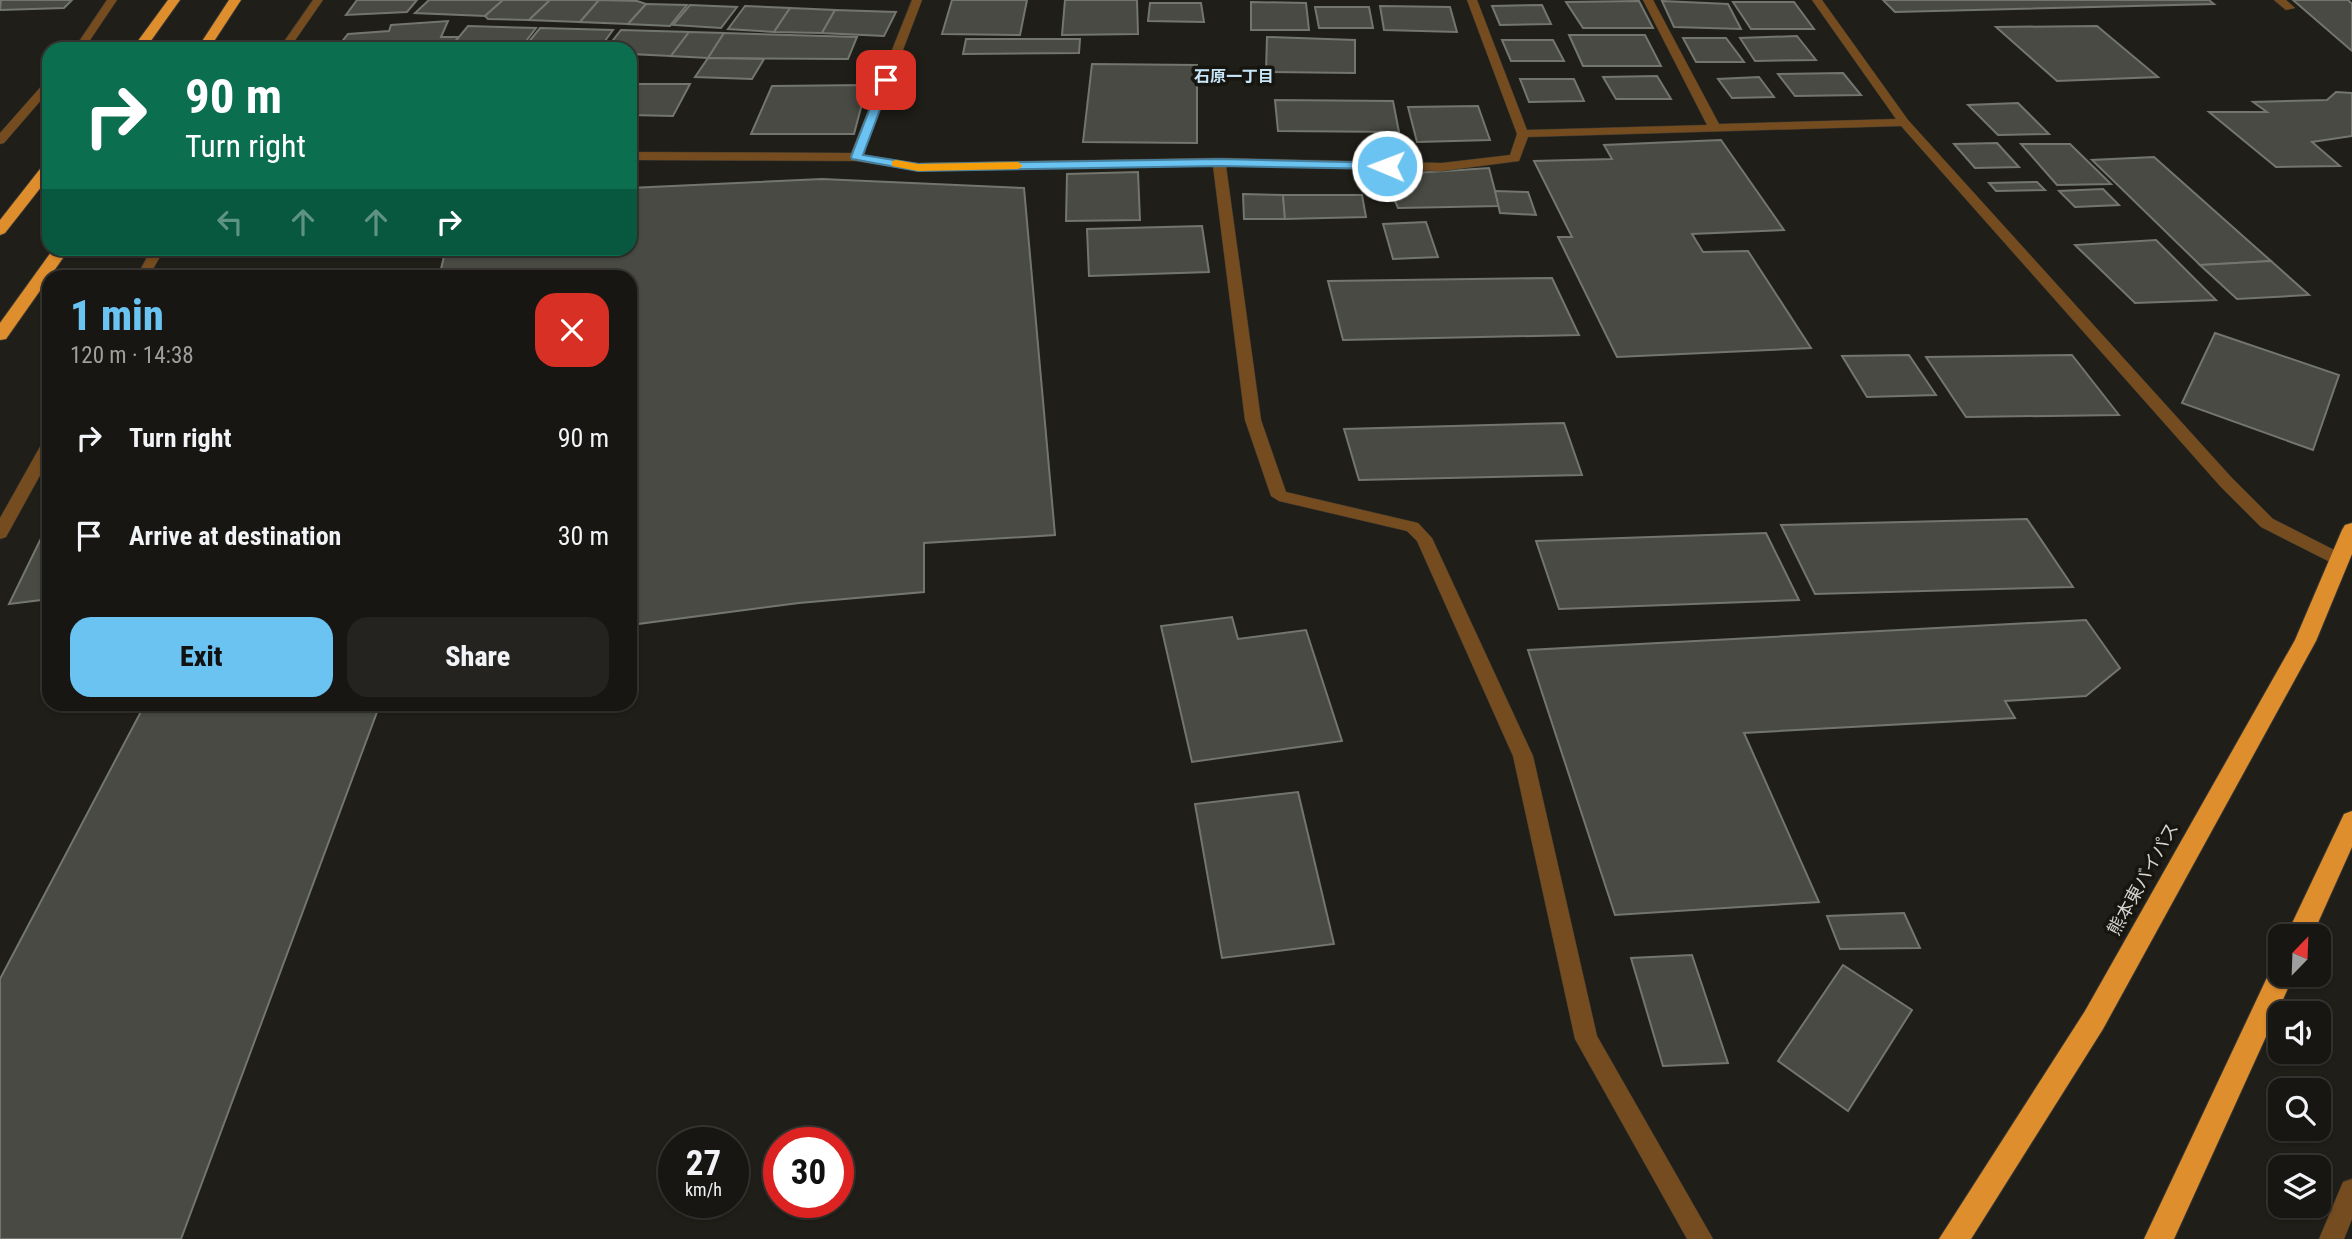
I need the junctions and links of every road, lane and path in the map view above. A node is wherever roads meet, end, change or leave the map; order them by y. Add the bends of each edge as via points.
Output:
1 (112, 0) edge
2 (174, 0) edge
3 (235, 0) edge
4 (318, 0) edge
5 (917, 0) edge
6 (1472, 0) edge
7 (1648, 0) edge
8 (1817, 0) edge
9 (2278, 0) edge
10 (2290, 8) dead end
11 (84, 42) edge
12 (143, 42) edge
13 (208, 42) edge
14 (289, 42) edge
15 (42, 92) edge
16 (1904, 122) junction
17 (1715, 128) junction
18 (1523, 134) junction
19 (0, 140) edge
20 (637, 156) edge
21 (856, 157) junction
22 (1219, 162) junction
23 (42, 176) edge
24 (0, 230) edge
25 (42, 276) edge
26 (0, 335) edge
27 (42, 458) edge
28 (2352, 530) edge
29 (0, 533) edge
30 (2340, 560) junction
31 (2352, 821) edge
32 (2305, 924) edge
33 (2275, 987) edge
34 (2352, 1191) edge
35 (1701, 1239) edge
36 (1954, 1239) edge
37 (2159, 1239) edge
38 (2332, 1239) edge

1 - 11 street
2 - 12 highway
3 - 13 highway
4 - 14 street
5 - 21 street
6 - 18 street
7 - 17 street
8 - 16 street
9 - 10 street
15 - 19 street
16 - 17 street
16 - 30 street via 2226,482 2267,523
17 - 18 street
18 - 22 street via 1515,158 1442,167
20 - 21 street
21 - 22 street via 918,167
22 - 35 street via 1253,420 1279,496 1412,527 1424,538 1523,756 1586,1039
23 - 24 highway
25 - 26 highway
27 - 29 street
28 - 30 highway, 熊本東バイパス
30 - 36 highway, 熊本東バイパス via 2305,641 2094,1020
31 - 32 highway
33 - 37 highway
34 - 38 street

